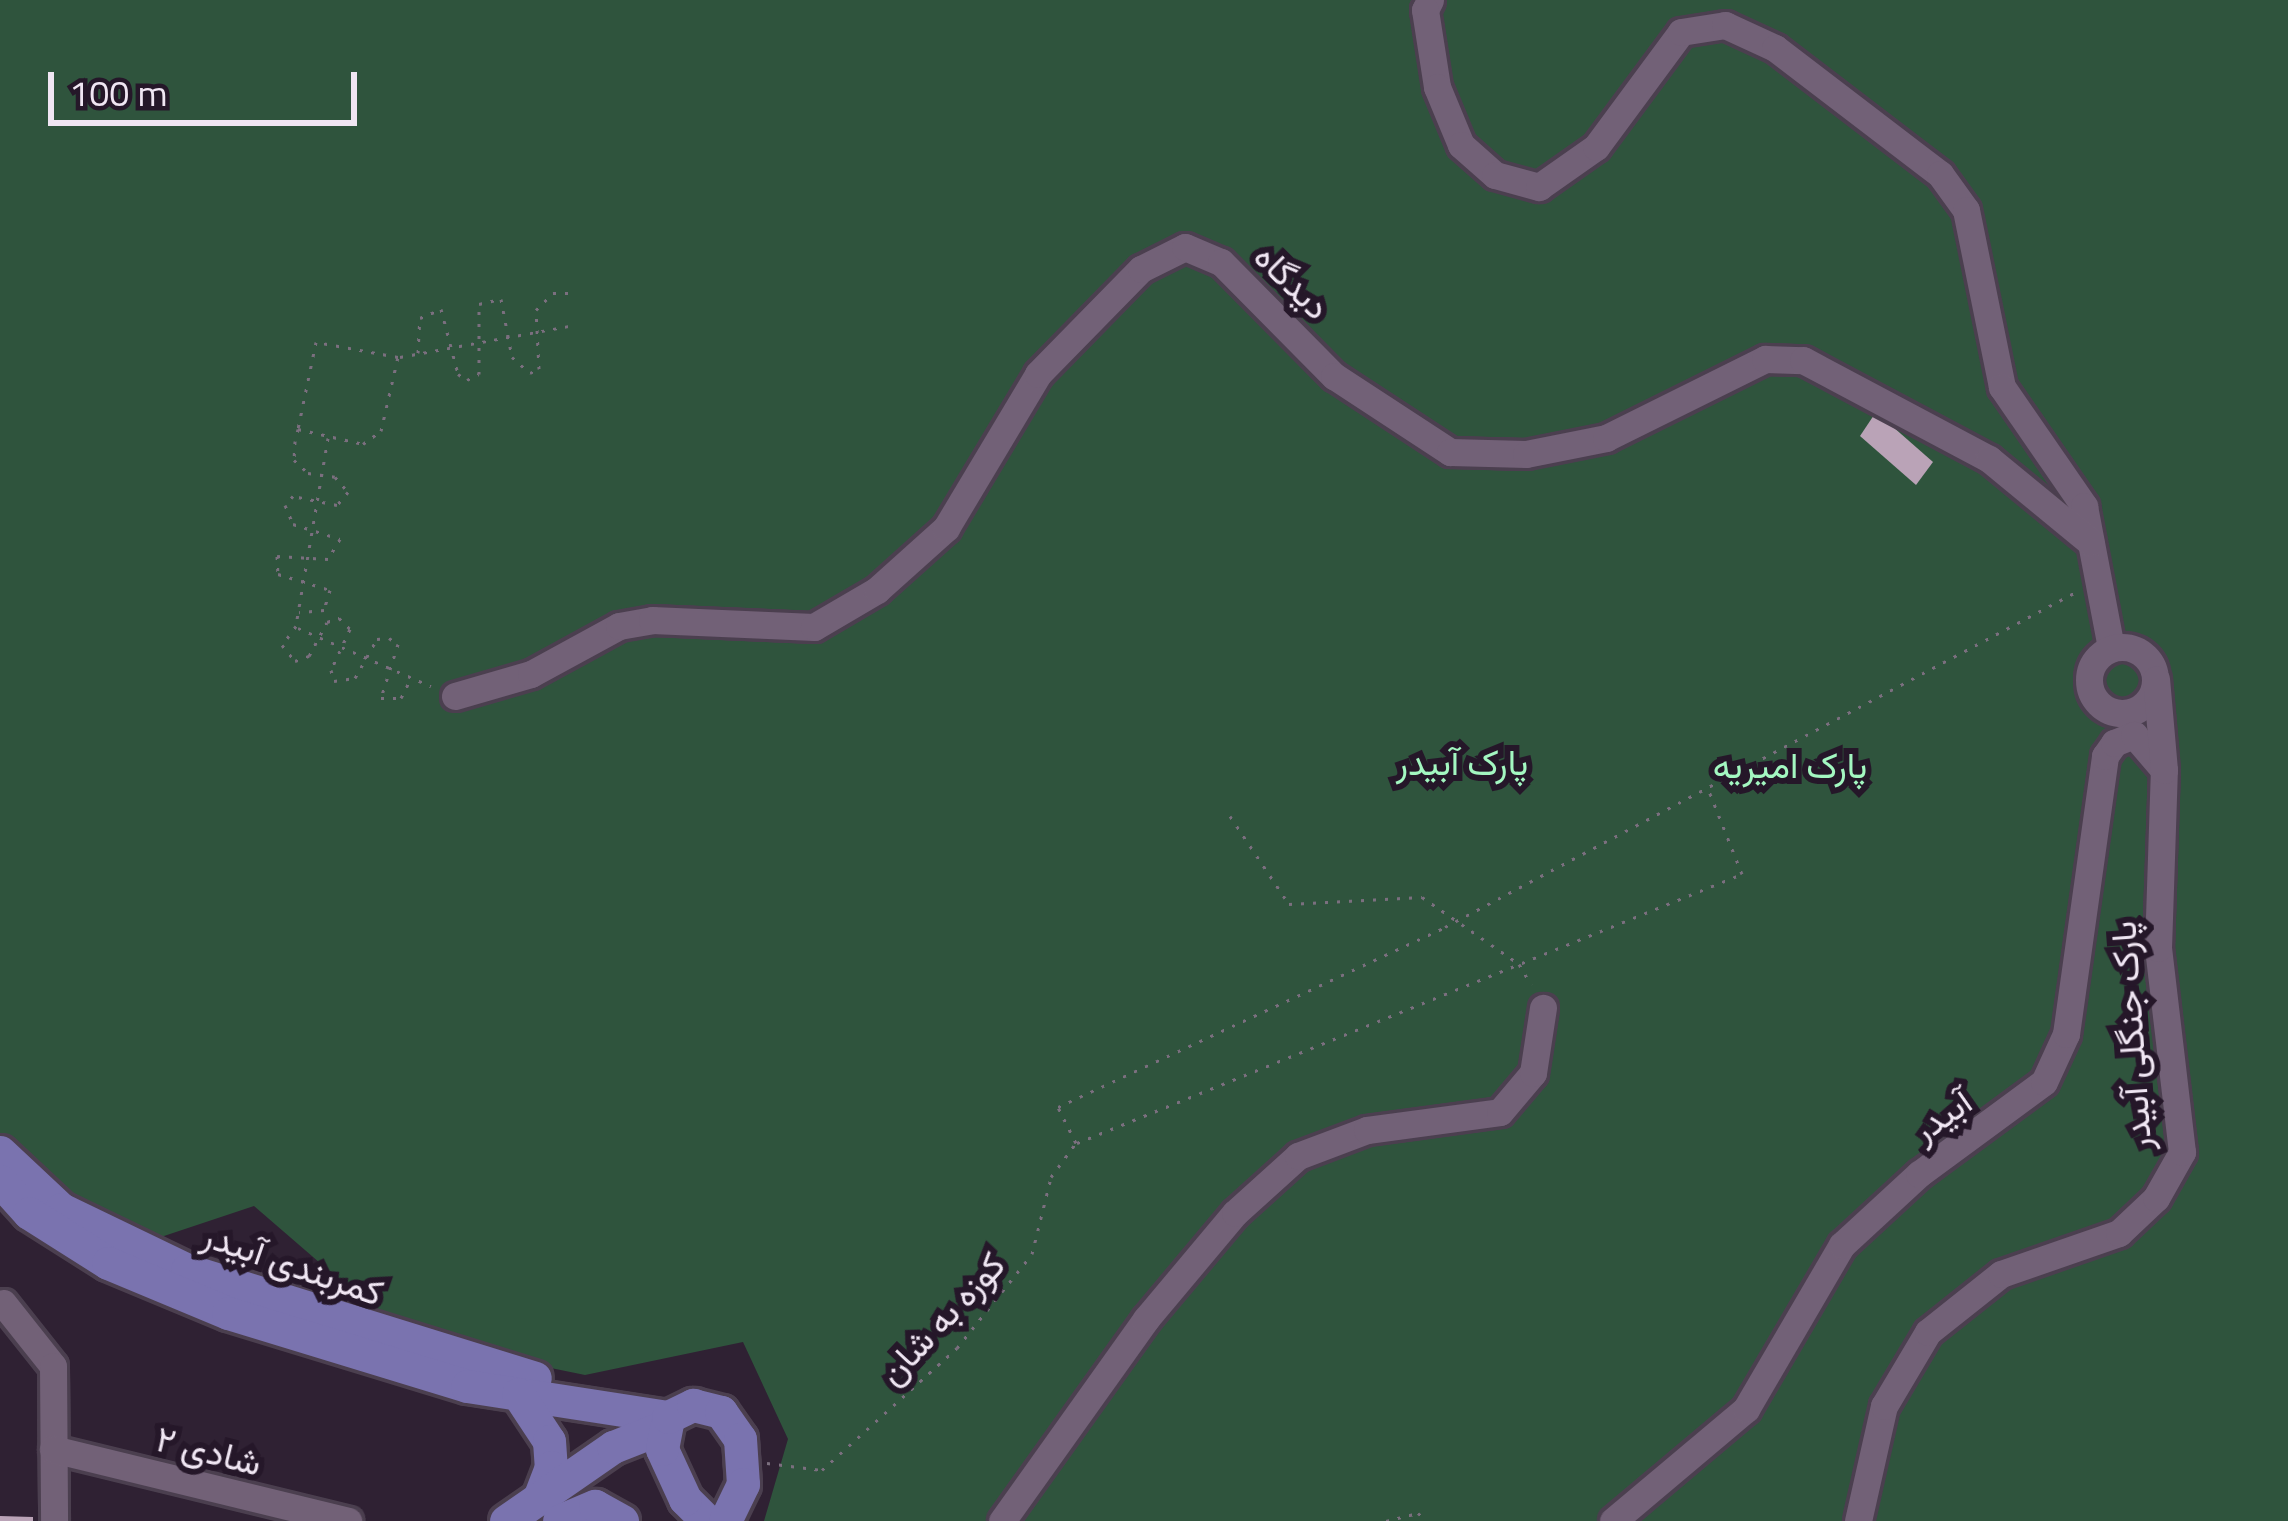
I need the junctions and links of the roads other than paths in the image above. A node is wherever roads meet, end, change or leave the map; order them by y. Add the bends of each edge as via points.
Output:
1 (1430, 0) edge
2 (2090, 542) junction
3 (2111, 648) junction
4 (2156, 679) junction
5 (455, 696) dead end
6 (2164, 770) junction
7 (1544, 1008) road end
8 (0, 1152) edge
9 (0, 1181) edge
10 (3, 1303) dead end
11 (518, 1394) junction
12 (585, 1399) junction
13 (664, 1423) junction
14 (53, 1449) junction
15 (550, 1508) edge
16 (54, 1521) edge
17 (348, 1521) edge
18 (506, 1521) edge
19 (622, 1521) edge
20 (706, 1521) edge
21 (725, 1521) edge
22 (1002, 1521) edge
23 (1613, 1521) edge
24 (1858, 1521) edge

1 - 2 street via 1438,87 1461,146 1495,175 1539,187 1596,147 1681,32 1725,25 1775,48 1940,173 1966,210 2002,387 2084,506
2 - 3 street
2 - 5 street, دیدگاه via 1989,459 1803,360 1765,359 1606,438 1526,454 1450,452 1334,376 1221,262 1185,247 1141,269 1038,374 946,528 877,590 814,627 652,620 619,626 531,674
3 - 4 street via 2142,652
3 - 4 street via 2089,672 2092,695 2109,711 2143,707
4 - 6 street, پارک جنگلی آبیدر
6 - 23 street, آبیدر via 2134,735 2114,742 2105,756 2066,1034 2044,1082 1919,1174 1842,1245 1746,1409
6 - 24 street, پارک جنگلی آبیدر via 2158,949 2182,1152 2156,1198 2119,1233 2000,1274 1928,1332 1884,1406
7 - 22 street via 1533,1072 1500,1112 1367,1130 1316,1149 1234,1213 1145,1319
8 - 12 main road, کمربندی آبیدر via 61,1209 187,1270 570,1386
9 - 11 main road, کمربندی آبیدر via 29,1213 107,1263 228,1313 358,1356
10 - 14 street via 52,1366
11 - 12 main road, کمربندی آبیدر
11 - 15 main road via 549,1441
12 - 13 main road, کمربندی آبیدر
13 - 15 main road via 613,1447
13 - 20 main road via 669,1469
13 - 21 main road via 693,1405 721,1412 744,1460 738,1506
14 - 16 street
14 - 17 street, شادی ۲
15 - 18 main road
15 - 19 main road via 596,1506

